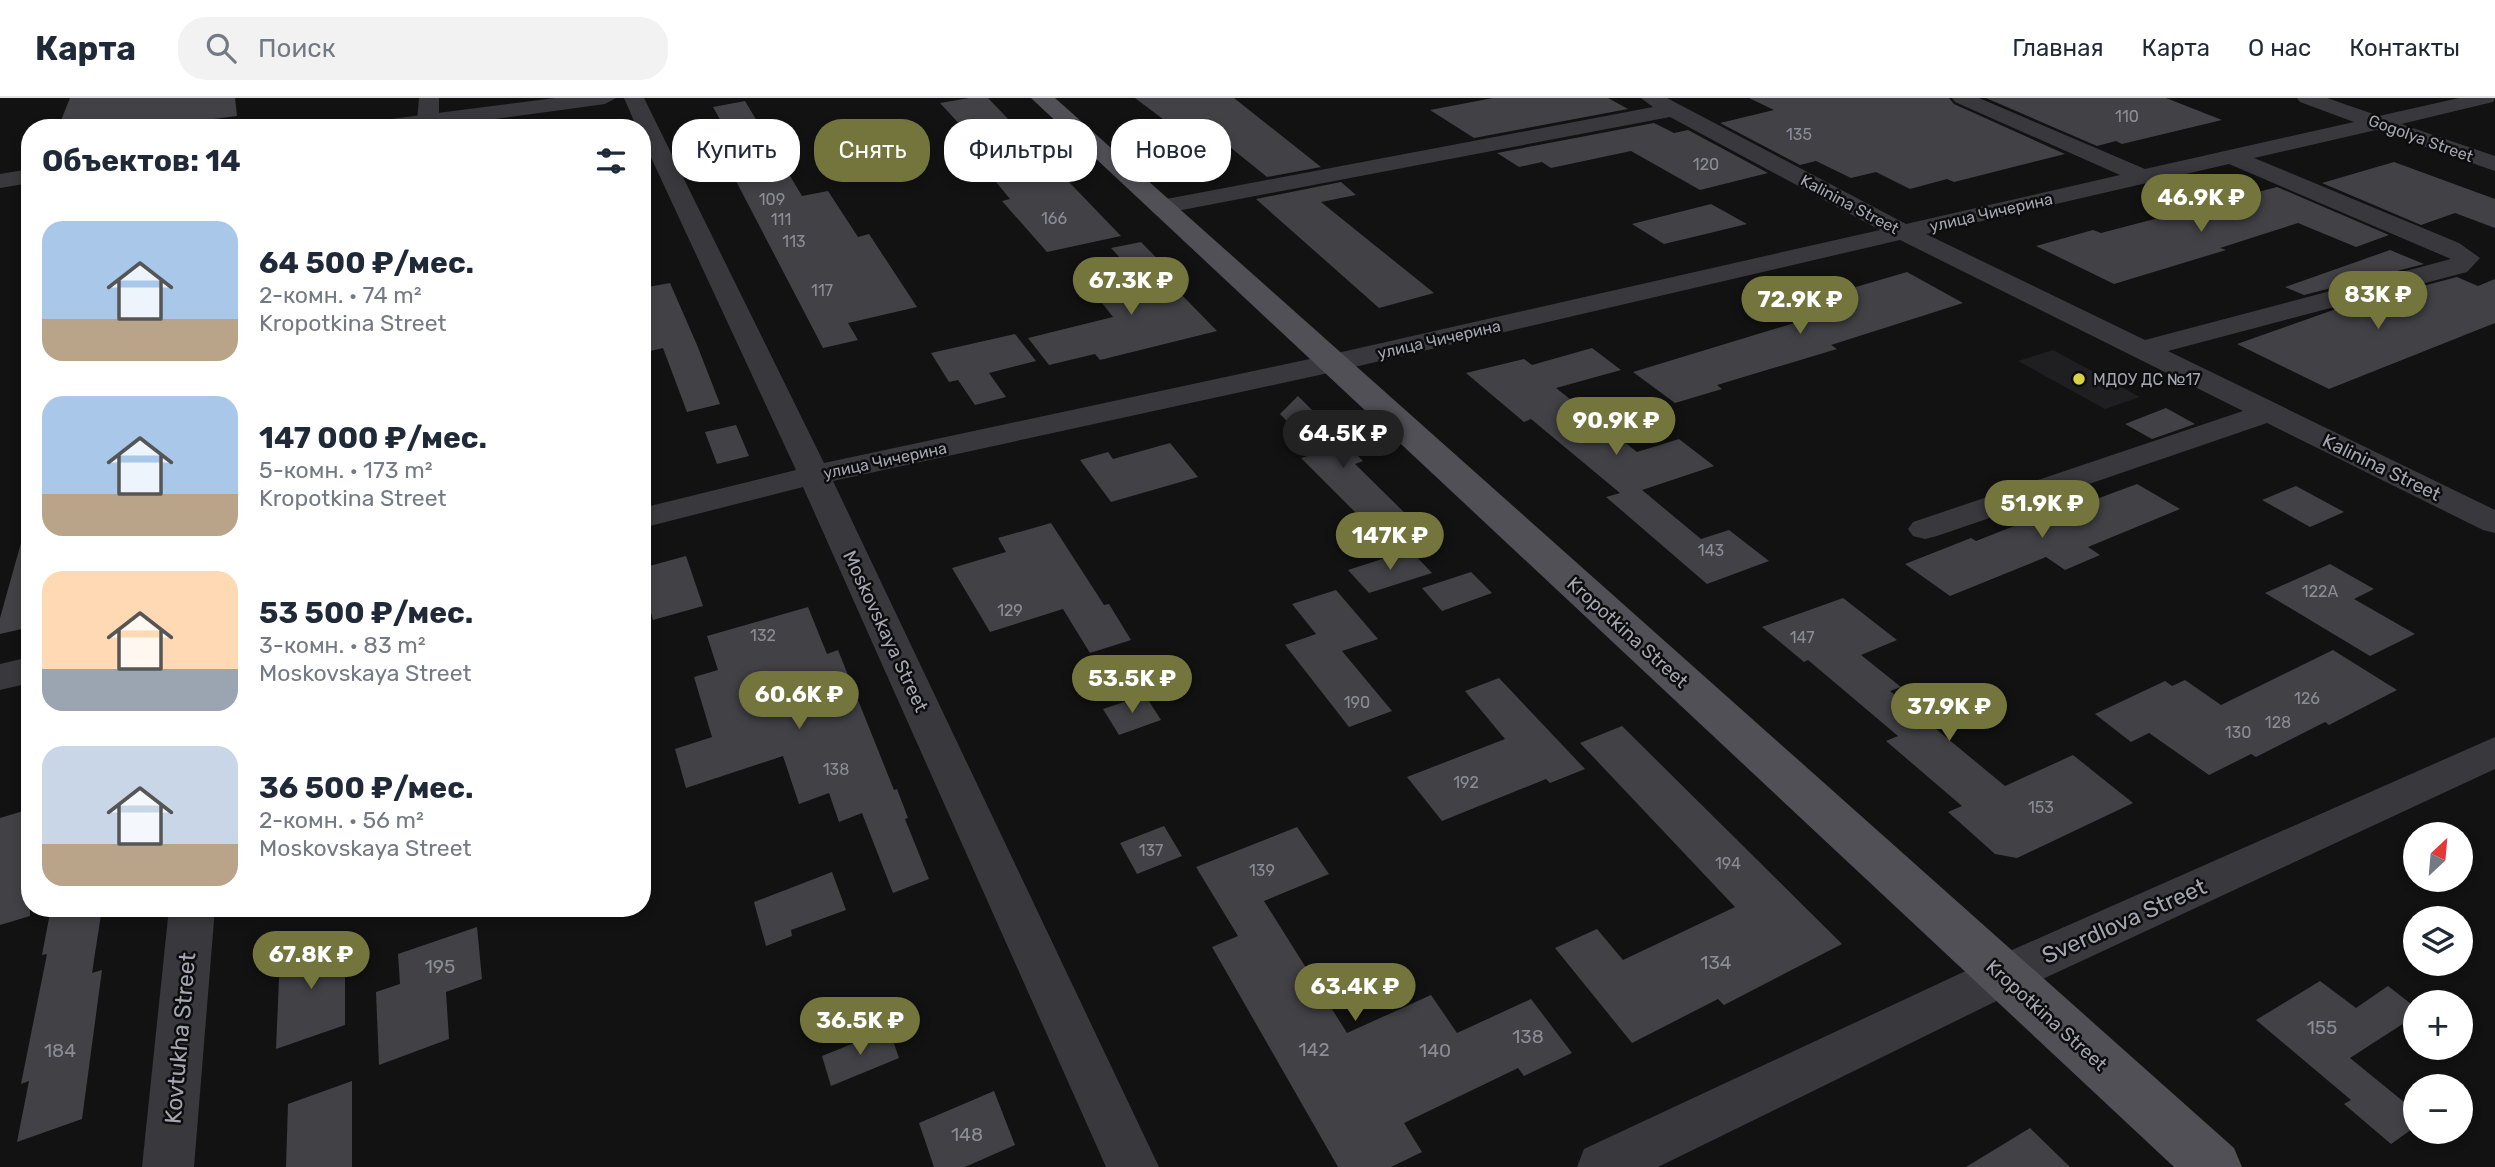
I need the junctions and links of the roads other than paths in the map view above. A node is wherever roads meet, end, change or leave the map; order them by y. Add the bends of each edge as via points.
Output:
1 (429, 98) edge
2 (605, 98) edge
3 (634, 98) edge
4 (1042, 98) edge
5 (1962, 98) edge
6 (2307, 98) edge
7 (2486, 98) edge
8 (1662, 104) edge
9 (428, 119) edge
10 (443, 119) edge
11 (644, 119) edge
12 (2380, 122) junction
13 (651, 134) edge
14 (2235, 158) junction
15 (2495, 164) edge
16 (21, 178) edge
17 (2146, 178) junction
18 (0, 181) edge
19 (1161, 207) junction
20 (1903, 232) junction
21 (2143, 349) junction
22 (1332, 363) junction
23 (2270, 412) junction
24 (814, 475) junction
25 (651, 516) edge
26 (2495, 523) edge
27 (1925, 529) dead end
28 (21, 672) edge
29 (0, 677) edge
30 (2495, 752) edge
31 (190, 917) edge
32 (2004, 975) junction
33 (168, 1167) edge
34 (1133, 1167) edge
35 (1604, 1167) edge
36 (2214, 1167) edge

1 - 9 street
2 - 10 street
3 - 11 street, Moskovskaya Street
4 - 19 main road, Kropotkina Street
5 - 17 street
6 - 12 street, Gogolya Street
7 - 12 street, улица Чичерина
8 - 19 street, Kalinina Street
8 - 20 street, Kalinina Street
12 - 14 street, улица Чичерина
12 - 15 street, Gogolya Street
13 - 24 street, Moskovskaya Street
14 - 17 street, улица Чичерина
14 - 21 street via 2467,258 2458,267
16 - 18 street
17 - 20 street, улица Чичерина
19 - 22 main road, Kropotkina Street
20 - 21 street, Kalinina Street
20 - 22 street, улица Чичерина
21 - 23 street, Kalinina Street
22 - 24 street, улица Чичерина
22 - 32 main road, Kropotkina Street
23 - 26 street, Kalinina Street
23 - 27 street
24 - 25 street, улица Чичерина
24 - 34 street, Moskovskaya Street
28 - 29 street
30 - 32 street, Sverdlova Street
31 - 33 street, Kovtukha Street
32 - 35 street, Sverdlova Street
32 - 36 main road, Kropotkina Street

